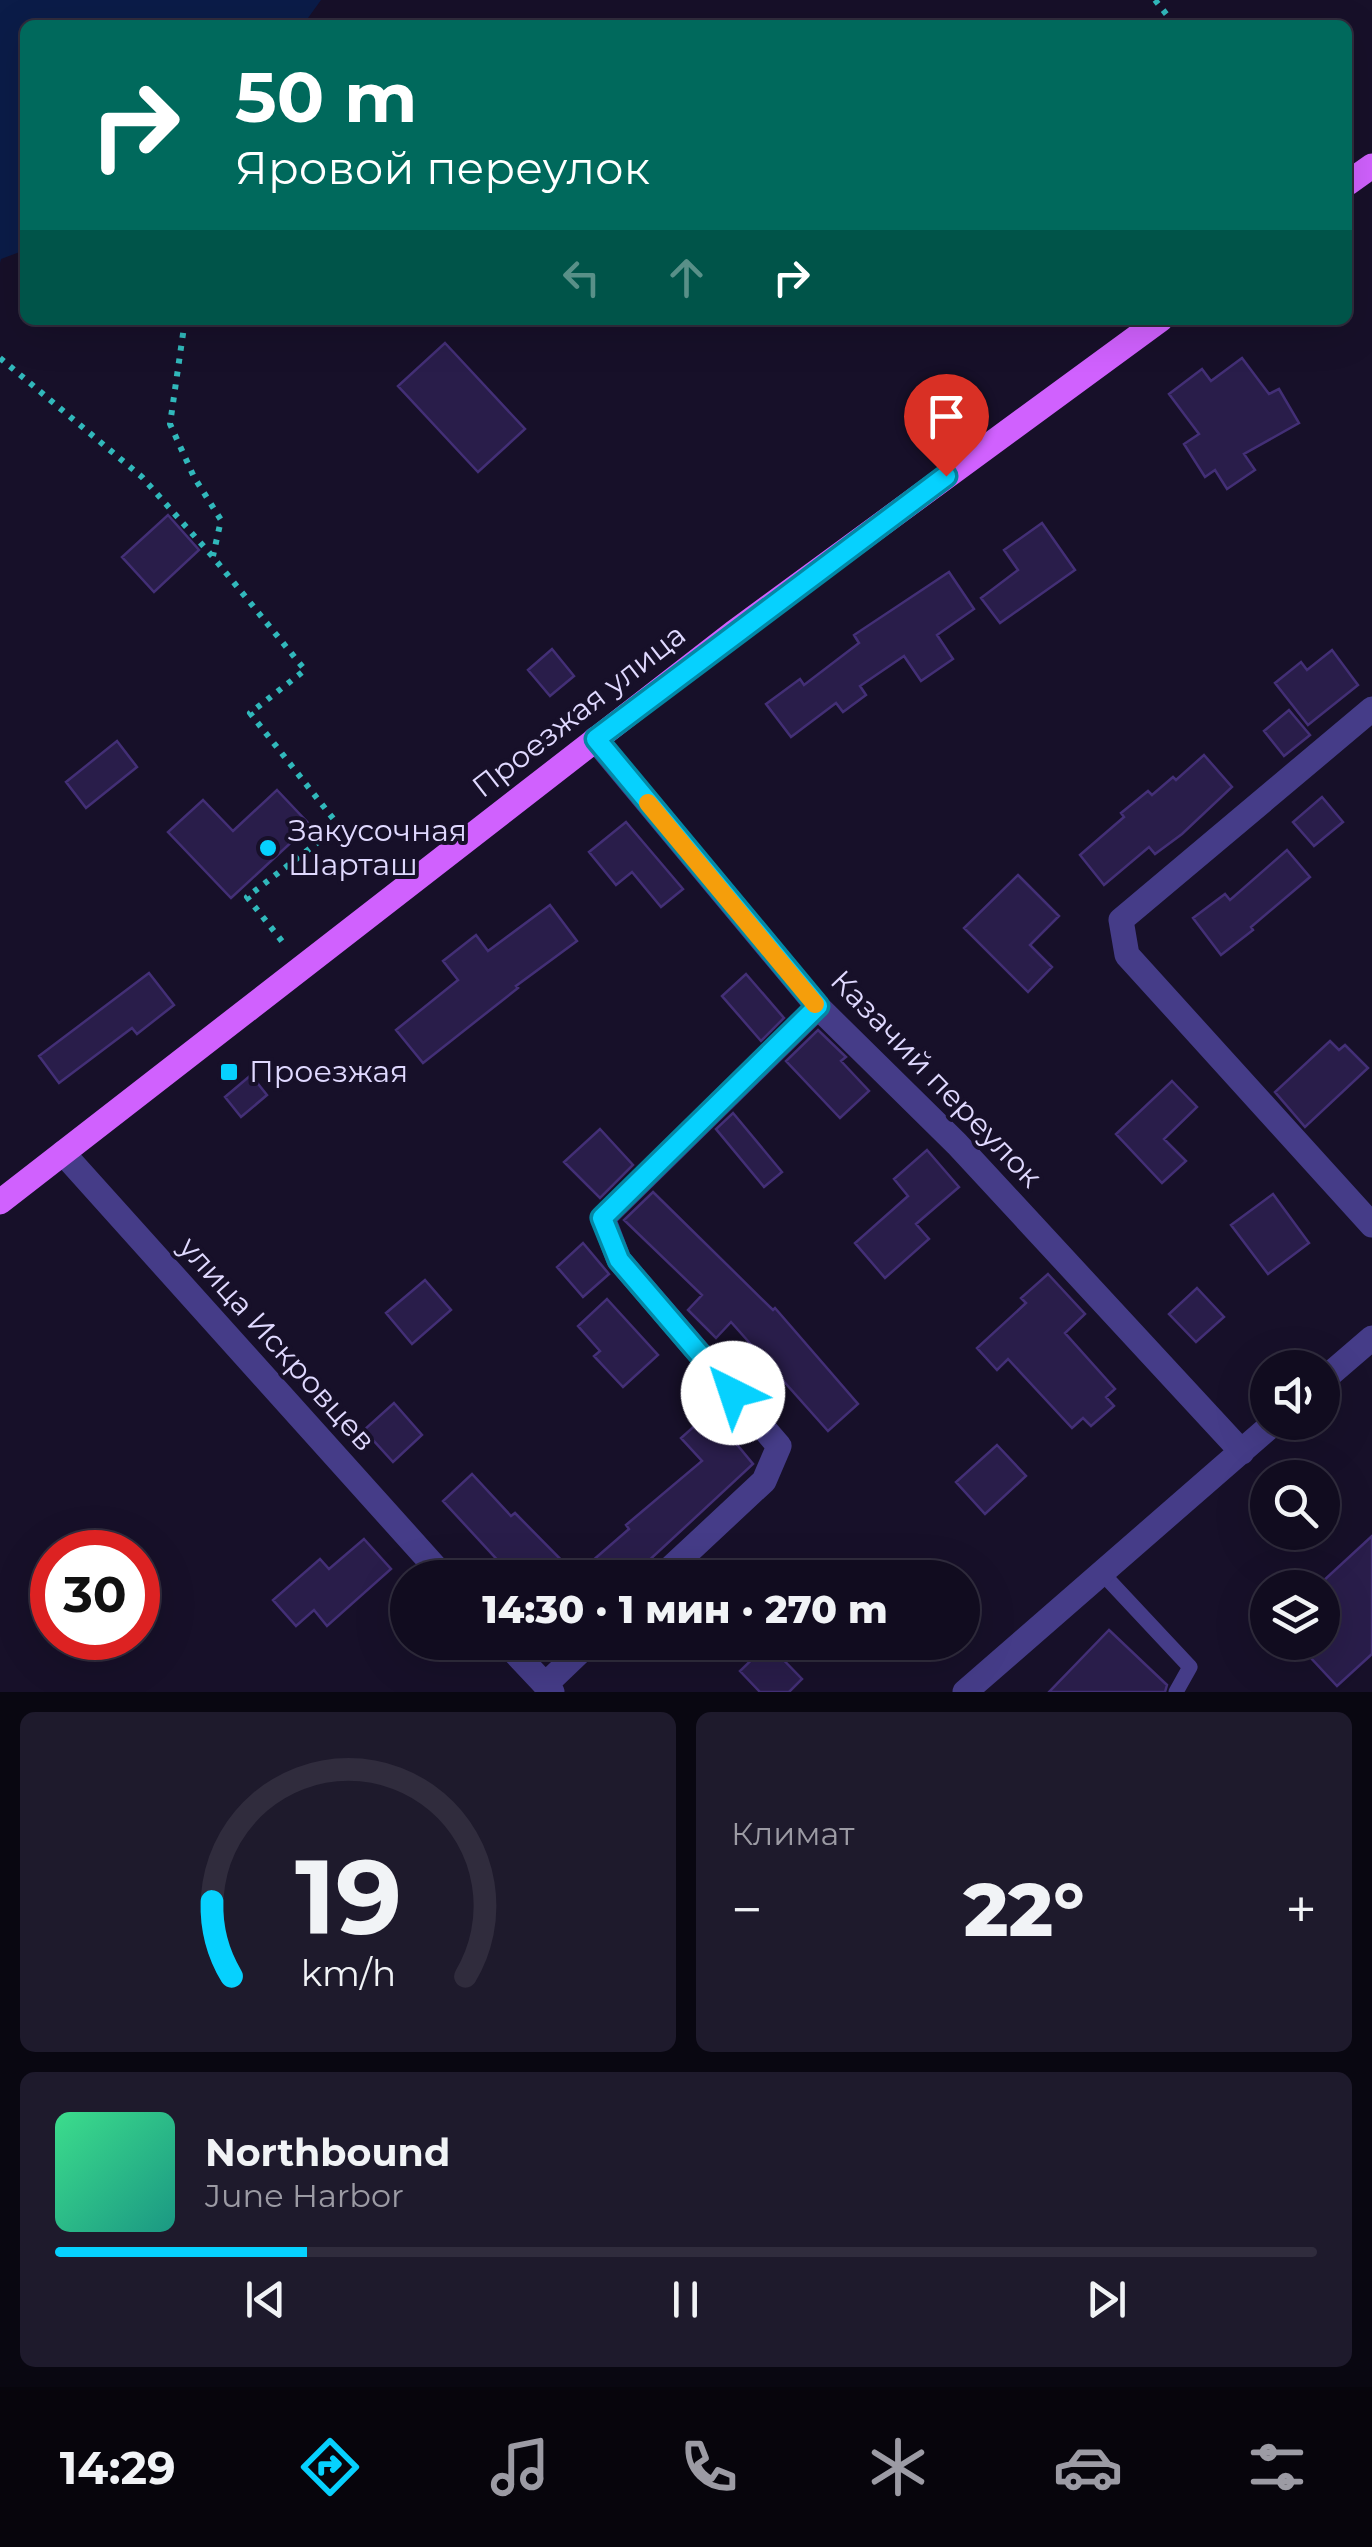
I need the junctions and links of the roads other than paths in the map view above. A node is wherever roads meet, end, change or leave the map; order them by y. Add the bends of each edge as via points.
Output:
1 (1153, 325) edge
2 (1372, 710) edge
3 (596, 739) junction
4 (818, 1006) junction
5 (63, 1153) junction
6 (0, 1202) edge
7 (1372, 1225) edge
8 (1372, 1338) edge
9 (1340, 1366) edge
10 (1256, 1440) edge
11 (1242, 1452) junction
12 (428, 1560) edge
13 (679, 1560) edge
14 (1102, 1573) junction
15 (522, 1660) edge
16 (574, 1660) edge
17 (548, 1688) edge
18 (964, 1692) edge
19 (1176, 1692) edge

1 - 3 main road, Проезжая улица
2 - 7 street via 1121,920 1126,955
3 - 4 street, Казачий переулок
3 - 5 main road, Проезжая улица
4 - 11 street, Казачий переулок via 958,1144
4 - 13 street via 602,1218 619,1260 778,1446 764,1481
5 - 6 main road, Проезжая улица
5 - 12 street, улица Искровцев
8 - 9 street
10 - 11 street
11 - 14 street
14 - 18 street
14 - 19 lane via 1190,1667
15 - 17 street
16 - 17 street

